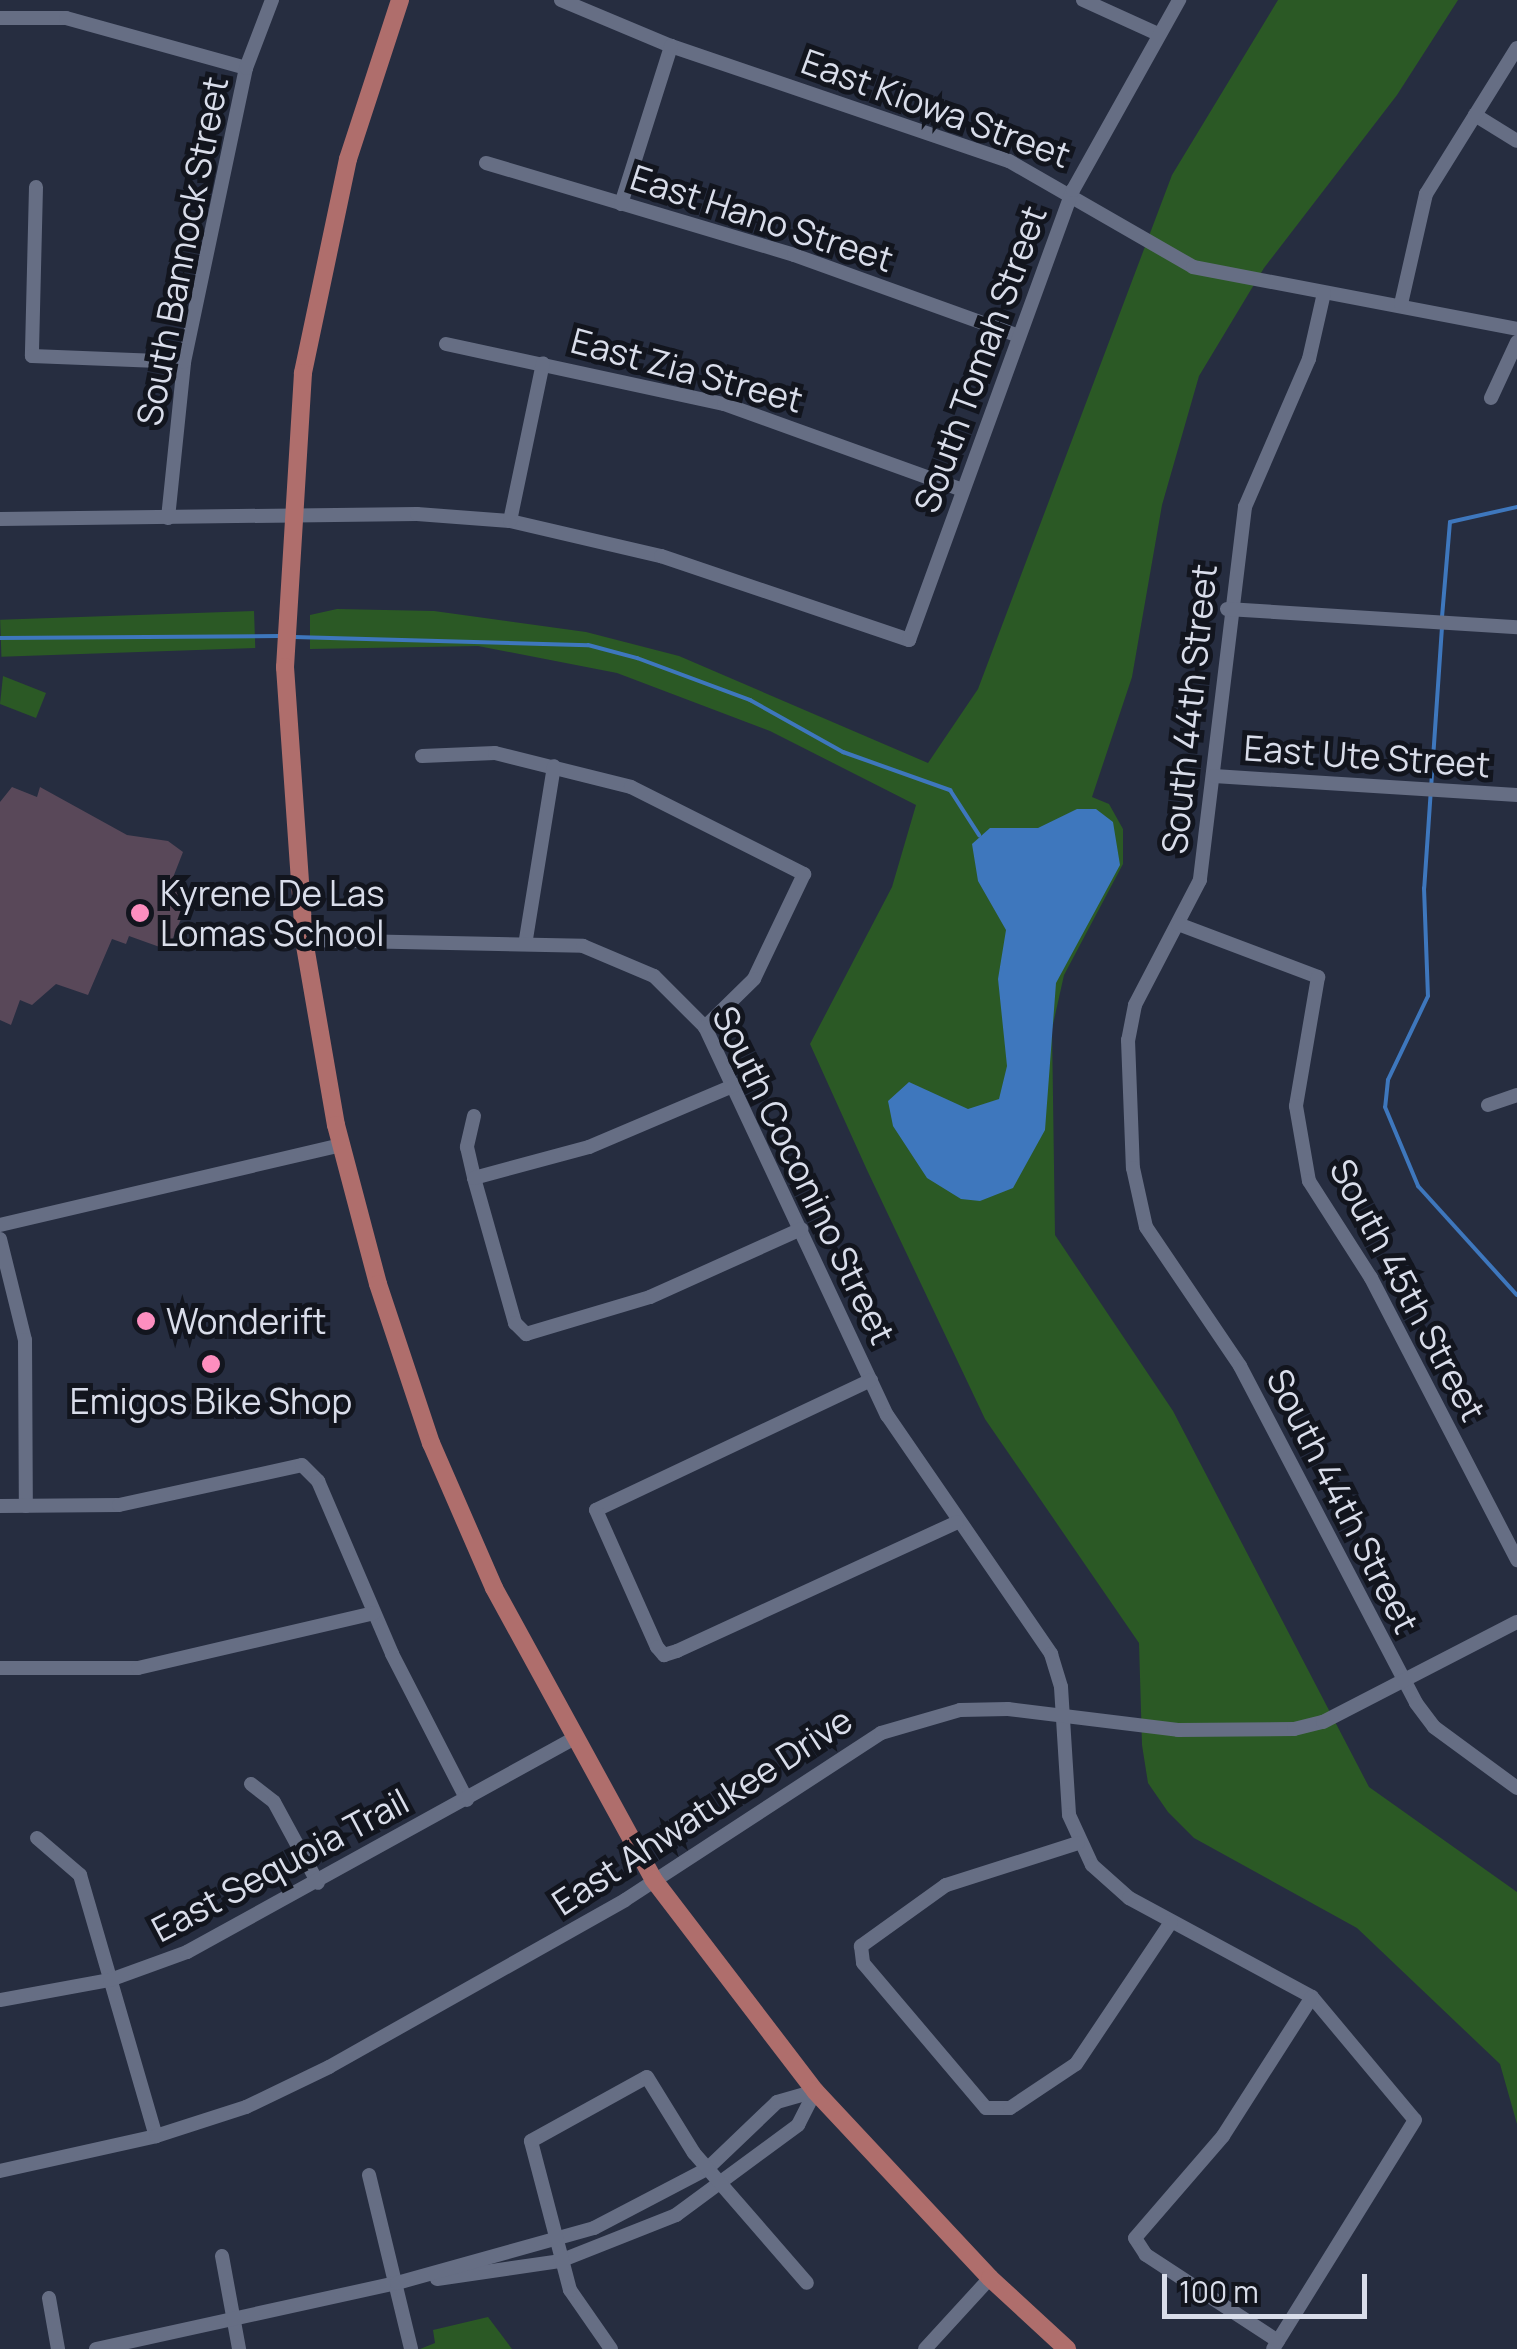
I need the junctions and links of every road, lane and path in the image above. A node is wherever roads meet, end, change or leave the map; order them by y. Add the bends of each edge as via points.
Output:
1 (272, 0) edge
2 (400, 0) edge
3 (561, 0) edge
4 (1082, 0) edge
5 (1179, 0) edge
6 (0, 18) edge
7 (1158, 34) junction
8 (671, 46) junction
9 (1517, 48) edge
10 (246, 68) junction
11 (1475, 114) junction
12 (1517, 141) edge
13 (486, 163) dead end
14 (36, 187) dead end
15 (1072, 190) junction
16 (621, 204) junction
17 (1324, 292) junction
18 (1401, 304) junction
19 (1517, 329) edge
20 (1019, 336) junction
21 (1517, 342) edge
22 (446, 344) dead end
23 (184, 362) junction
24 (543, 363) junction
25 (1491, 398) dead end
26 (964, 490) junction
27 (288, 516) junction
28 (168, 518) junction
29 (0, 519) edge
30 (510, 521) junction
31 (1227, 609) junction
32 (1517, 626) edge
33 (422, 756) dead end
34 (554, 766) junction
35 (1214, 776) junction
36 (1517, 795) edge
37 (1178, 924) junction
38 (526, 939) junction
39 (304, 940) junction
40 (705, 1027) junction
41 (736, 1085) junction
42 (1517, 1095) edge
43 (1488, 1105) dead end
44 (474, 1116) dead end
45 (340, 1145) junction
46 (474, 1178) junction
47 (0, 1225) edge
48 (801, 1229) junction
49 (0, 1239) edge
50 (871, 1380) junction
51 (0, 1506) edge
52 (26, 1506) junction
53 (958, 1522) junction
54 (1517, 1560) edge
55 (374, 1613) junction
56 (1517, 1622) edge
57 (0, 1668) edge
58 (1403, 1680) junction
59 (1064, 1715) junction
60 (571, 1740) junction
61 (251, 1784) dead end
62 (1517, 1788) edge
63 (467, 1800) junction
64 (36, 1838) dead end
65 (1078, 1843) junction
66 (654, 1880) junction
67 (318, 1883) junction
68 (1171, 1922) junction
69 (110, 1980) junction
70 (1312, 1997) junction
71 (0, 2000) edge
72 (814, 2091) junction
73 (156, 2136) junction
74 (0, 2171) edge
75 (369, 2175) dead end
76 (714, 2178) junction
77 (554, 2239) junction
78 (222, 2256) dead end
79 (560, 2261) junction
80 (990, 2278) junction
81 (397, 2283) junction
82 (807, 2283) dead end
83 (49, 2298) dead end
84 (232, 2318) junction
85 (1276, 2345) edge
86 (58, 2349) edge
87 (96, 2349) edge
88 (239, 2349) edge
89 (411, 2349) edge
90 (611, 2349) edge
91 (925, 2349) edge
92 (1068, 2349) edge

1 - 10 street, South Bannock Street
2 - 27 main road via 326,248
3 - 8 street, East Kiowa Street
4 - 7 street
5 - 7 street, South Tomah Street
6 - 10 street via 66,18
7 - 15 street, South Tomah Street
8 - 15 street, East Kiowa Street via 904,123
8 - 16 street
9 - 11 street
10 - 23 street, South Bannock Street
11 - 12 street
11 - 18 street via 1415,220
13 - 16 street, East Hano Street
14 - 23 street via 32,356
15 - 17 street, East Kiowa Street via 1194,266
15 - 20 street, South Tomah Street
16 - 20 street, East Hano Street
17 - 18 street, East Kiowa Street
17 - 31 street, South 44th Street via 1309,358 1245,508
18 - 19 street, East Kiowa Street
20 - 26 street, South Tomah Street
21 - 25 street
22 - 24 street, East Zia Street
23 - 28 street, South Bannock Street
24 - 26 street, East Zia Street via 724,404
24 - 30 street
26 - 30 street, South Tomah Street via 909,640 661,556
27 - 28 street
27 - 30 street
27 - 39 main road via 285,662
28 - 29 street
31 - 32 street
31 - 35 street, South 44th Street
33 - 34 street via 450,749
34 - 38 street
34 - 40 street via 689,811 804,874 754,979
35 - 36 street, East Ute Street
35 - 37 street, South 44th Street via 1200,880
37 - 54 street, South 45th Street via 1318,977 1296,1106 1310,1181 1371,1278
37 - 58 street, South 44th Street via 1135,1004 1128,1040 1133,1168 1146,1227 1240,1366
38 - 39 street, South Coconino Street
38 - 40 street, South Coconino Street via 582,946 654,976
39 - 45 main road
40 - 41 street, South Coconino Street
41 - 46 street via 590,1147
41 - 48 street, South Coconino Street
42 - 43 street
44 - 46 street via 467,1147
45 - 47 street
45 - 60 main road via 431,1443
46 - 48 street via 515,1322 526,1334 650,1297
48 - 50 street, South Coconino Street
49 - 52 street via 25,1340
50 - 53 street, South Coconino Street
50 - 53 street via 596,1510 664,1655
51 - 52 street
52 - 55 street via 146,1502 302,1465 318,1480
53 - 59 street, South Coconino Street via 1051,1654
55 - 57 street via 138,1668
55 - 63 street
56 - 58 street, East Ahwatukee Drive
58 - 59 street, East Ahwatukee Drive via 1323,1722 1294,1729 1178,1730
58 - 62 street, South 44th Street via 1434,1727
59 - 65 street, South Coconino Street via 1065,1788
59 - 66 street, East Ahwatukee Drive via 960,1710 881,1732
60 - 63 street, East Sequoia Trail
60 - 66 main road
61 - 67 street via 274,1802
63 - 67 street, East Sequoia Trail
64 - 69 street via 80,1875
65 - 68 street via 1106,1881
65 - 68 street via 946,1885 861,1946 863,1963 986,2108 1010,2108 1076,2064
66 - 72 main road
66 - 73 street, East Ahwatukee Drive via 329,2067 246,2107
67 - 69 street, East Sequoia Trail via 188,1952
68 - 70 street
69 - 71 street, East Sequoia Trail
69 - 73 street
70 - 85 street via 1415,2120
70 - 85 street via 1222,2136 1135,2238 1146,2254
72 - 76 street via 798,2125
72 - 76 street via 777,2102
72 - 80 main road
73 - 74 street, East Ahwatukee Drive
75 - 81 street
76 - 77 street
76 - 77 street via 648,2078 531,2140
76 - 79 street via 636,2234
76 - 82 street
77 - 79 street
77 - 81 street
78 - 84 street
79 - 81 street
79 - 90 street via 589,2325
80 - 91 street
80 - 92 main road
81 - 84 street
81 - 89 street
83 - 86 street
84 - 87 street
84 - 88 street

